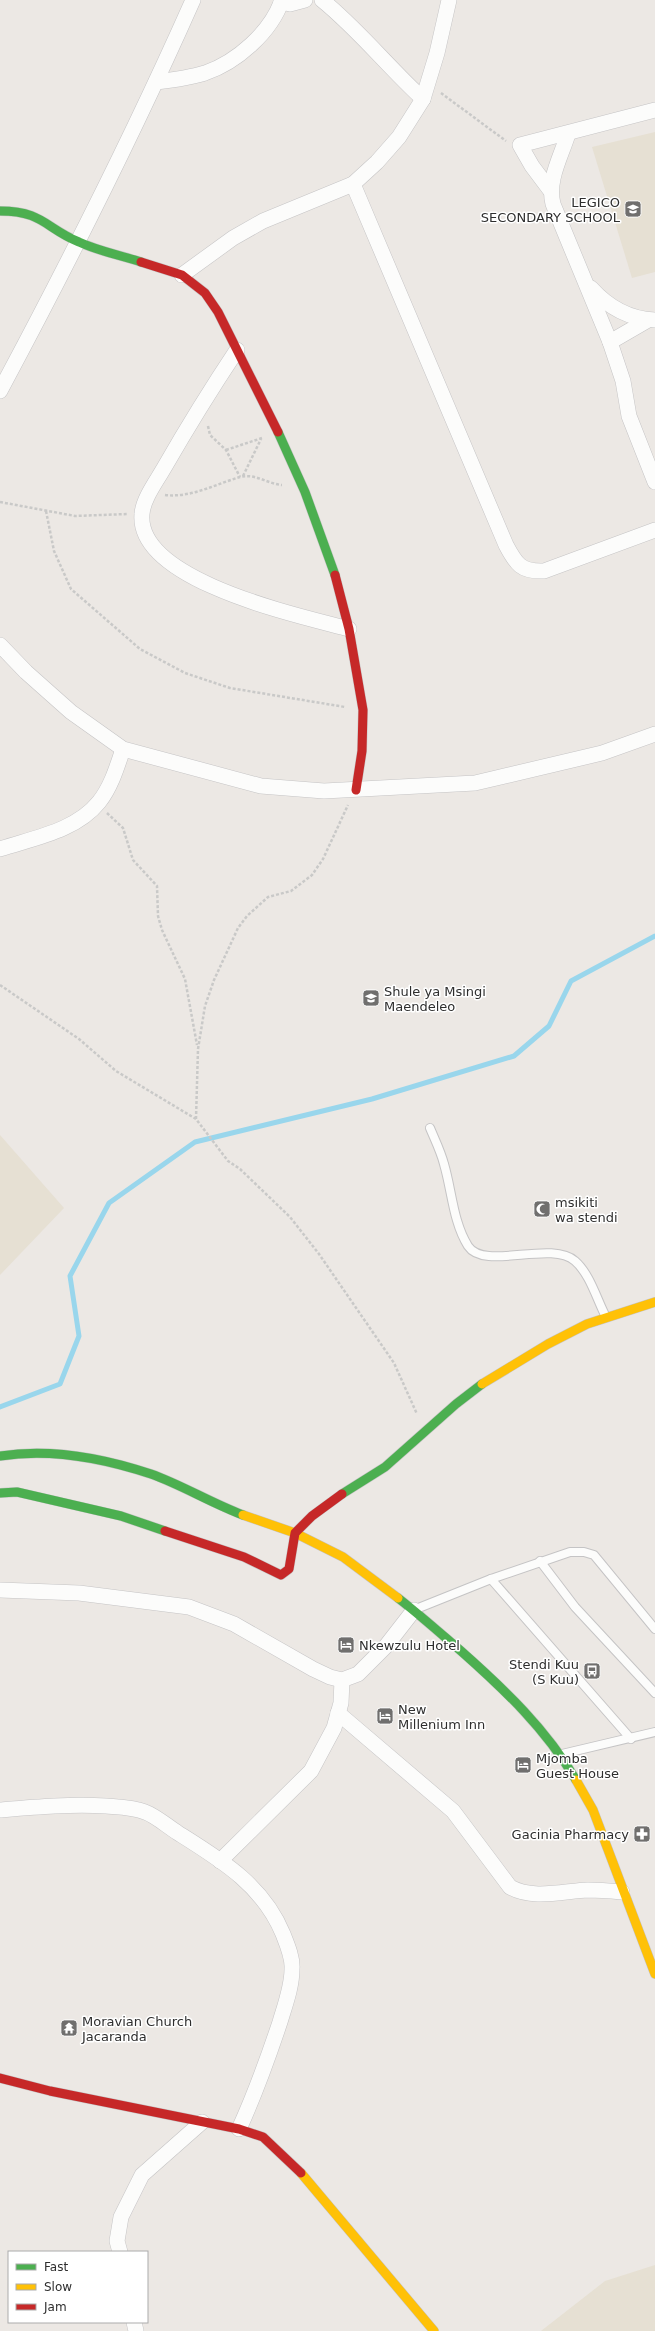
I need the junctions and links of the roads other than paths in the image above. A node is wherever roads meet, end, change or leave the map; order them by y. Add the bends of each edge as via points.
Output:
1 (193, 0) edge
2 (305, 0) edge
3 (322, 0) edge
4 (448, 0) edge
5 (281, 1) edge
6 (156, 82) junction
7 (425, 93) junction
8 (655, 110) edge
9 (568, 134) junction
10 (353, 184) junction
11 (550, 190) junction
12 (0, 211) edge
13 (78, 242) junction
14 (182, 275) junction
15 (582, 278) junction
16 (652, 320) edge
17 (610, 342) junction
18 (237, 350) junction
19 (0, 390) edge
20 (655, 482) edge
21 (655, 530) edge
22 (349, 629) junction
23 (0, 645) edge
24 (655, 734) edge
25 (123, 749) junction
26 (356, 790) junction
27 (0, 849) edge
28 (430, 1128) dead end
29 (655, 1302) edge
30 (606, 1318) junction
31 (0, 1456) edge
32 (0, 1493) edge
33 (295, 1533) junction
34 (540, 1562) junction
35 (491, 1579) junction
36 (0, 1590) edge
37 (414, 1610) junction
38 (655, 1629) edge
39 (342, 1680) junction
40 (655, 1693) edge
41 (338, 1713) junction
42 (655, 1732) edge
43 (631, 1739) junction
44 (561, 1755) junction
45 (0, 1810) edge
46 (220, 1861) junction
47 (622, 1892) junction
48 (655, 1974) edge
49 (0, 2078) edge
50 (202, 2122) junction
51 (239, 2129) junction
52 (120, 2251) edge
53 (434, 2331) edge

1 - 6 street
2 - 5 street via 290,4
3 - 7 street via 353,27 401,79
4 - 7 street
5 - 6 street via 260,37 246,50 207,72 187,78
6 - 13 street
7 - 10 street via 399,137
8 - 9 street
9 - 11 street
9 - 11 street via 520,145
10 - 14 street via 263,221 233,238
10 - 21 street via 515,561 529,572 544,572
11 - 15 street
12 - 13 street via 20,211 38,217
13 - 14 street
13 - 19 street
14 - 18 street via 204,292
15 - 16 street via 610,306
15 - 17 street
16 - 17 street
17 - 20 street via 623,381 630,416
18 - 22 street via 305,492 338,583
18 - 22 street via 196,412 149,494 142,514 144,534 161,556 227,594
22 - 26 street via 363,710 362,751
23 - 25 street via 71,712
24 - 26 street via 602,753 475,782
25 - 26 street via 261,786 324,791
25 - 27 street via 113,777 99,802 83,818 62,828
28 - 30 lane via 444,1164 458,1224 468,1247 479,1254 494,1258 525,1253 560,1256 575,1261 585,1275
29 - 30 street
30 - 33 street via 587,1324 523,1358 462,1399 385,1467 328,1503
31 - 33 street via 20,1453 82,1456 151,1474 236,1512
32 - 33 street via 17,1492 121,1516 244,1557 281,1575 290,1570
33 - 37 street via 343,1557
34 - 35 lane
34 - 38 lane via 570,1552 594,1555
34 - 40 lane via 575,1607
35 - 37 lane
35 - 43 lane
36 - 39 street via 78,1593 189,1607 234,1624 313,1669
37 - 39 street via 386,1646 358,1674
37 - 44 street via 498,1684 541,1729
39 - 41 street
41 - 46 street via 334,1728 310,1770
41 - 47 street via 453,1811 510,1887 517,1891 536,1894 590,1890
42 - 43 lane
43 - 44 lane
44 - 47 street via 593,1810
45 - 46 street via 66,1805 125,1807 138,1810
46 - 51 street via 251,1884 276,1916 292,1968 288,1995 273,2044 257,2090
47 - 48 street
49 - 50 street via 50,2091
50 - 51 street
50 - 52 street via 142,2175 121,2217 117,2241
51 - 53 street via 262,2137 308,2180

